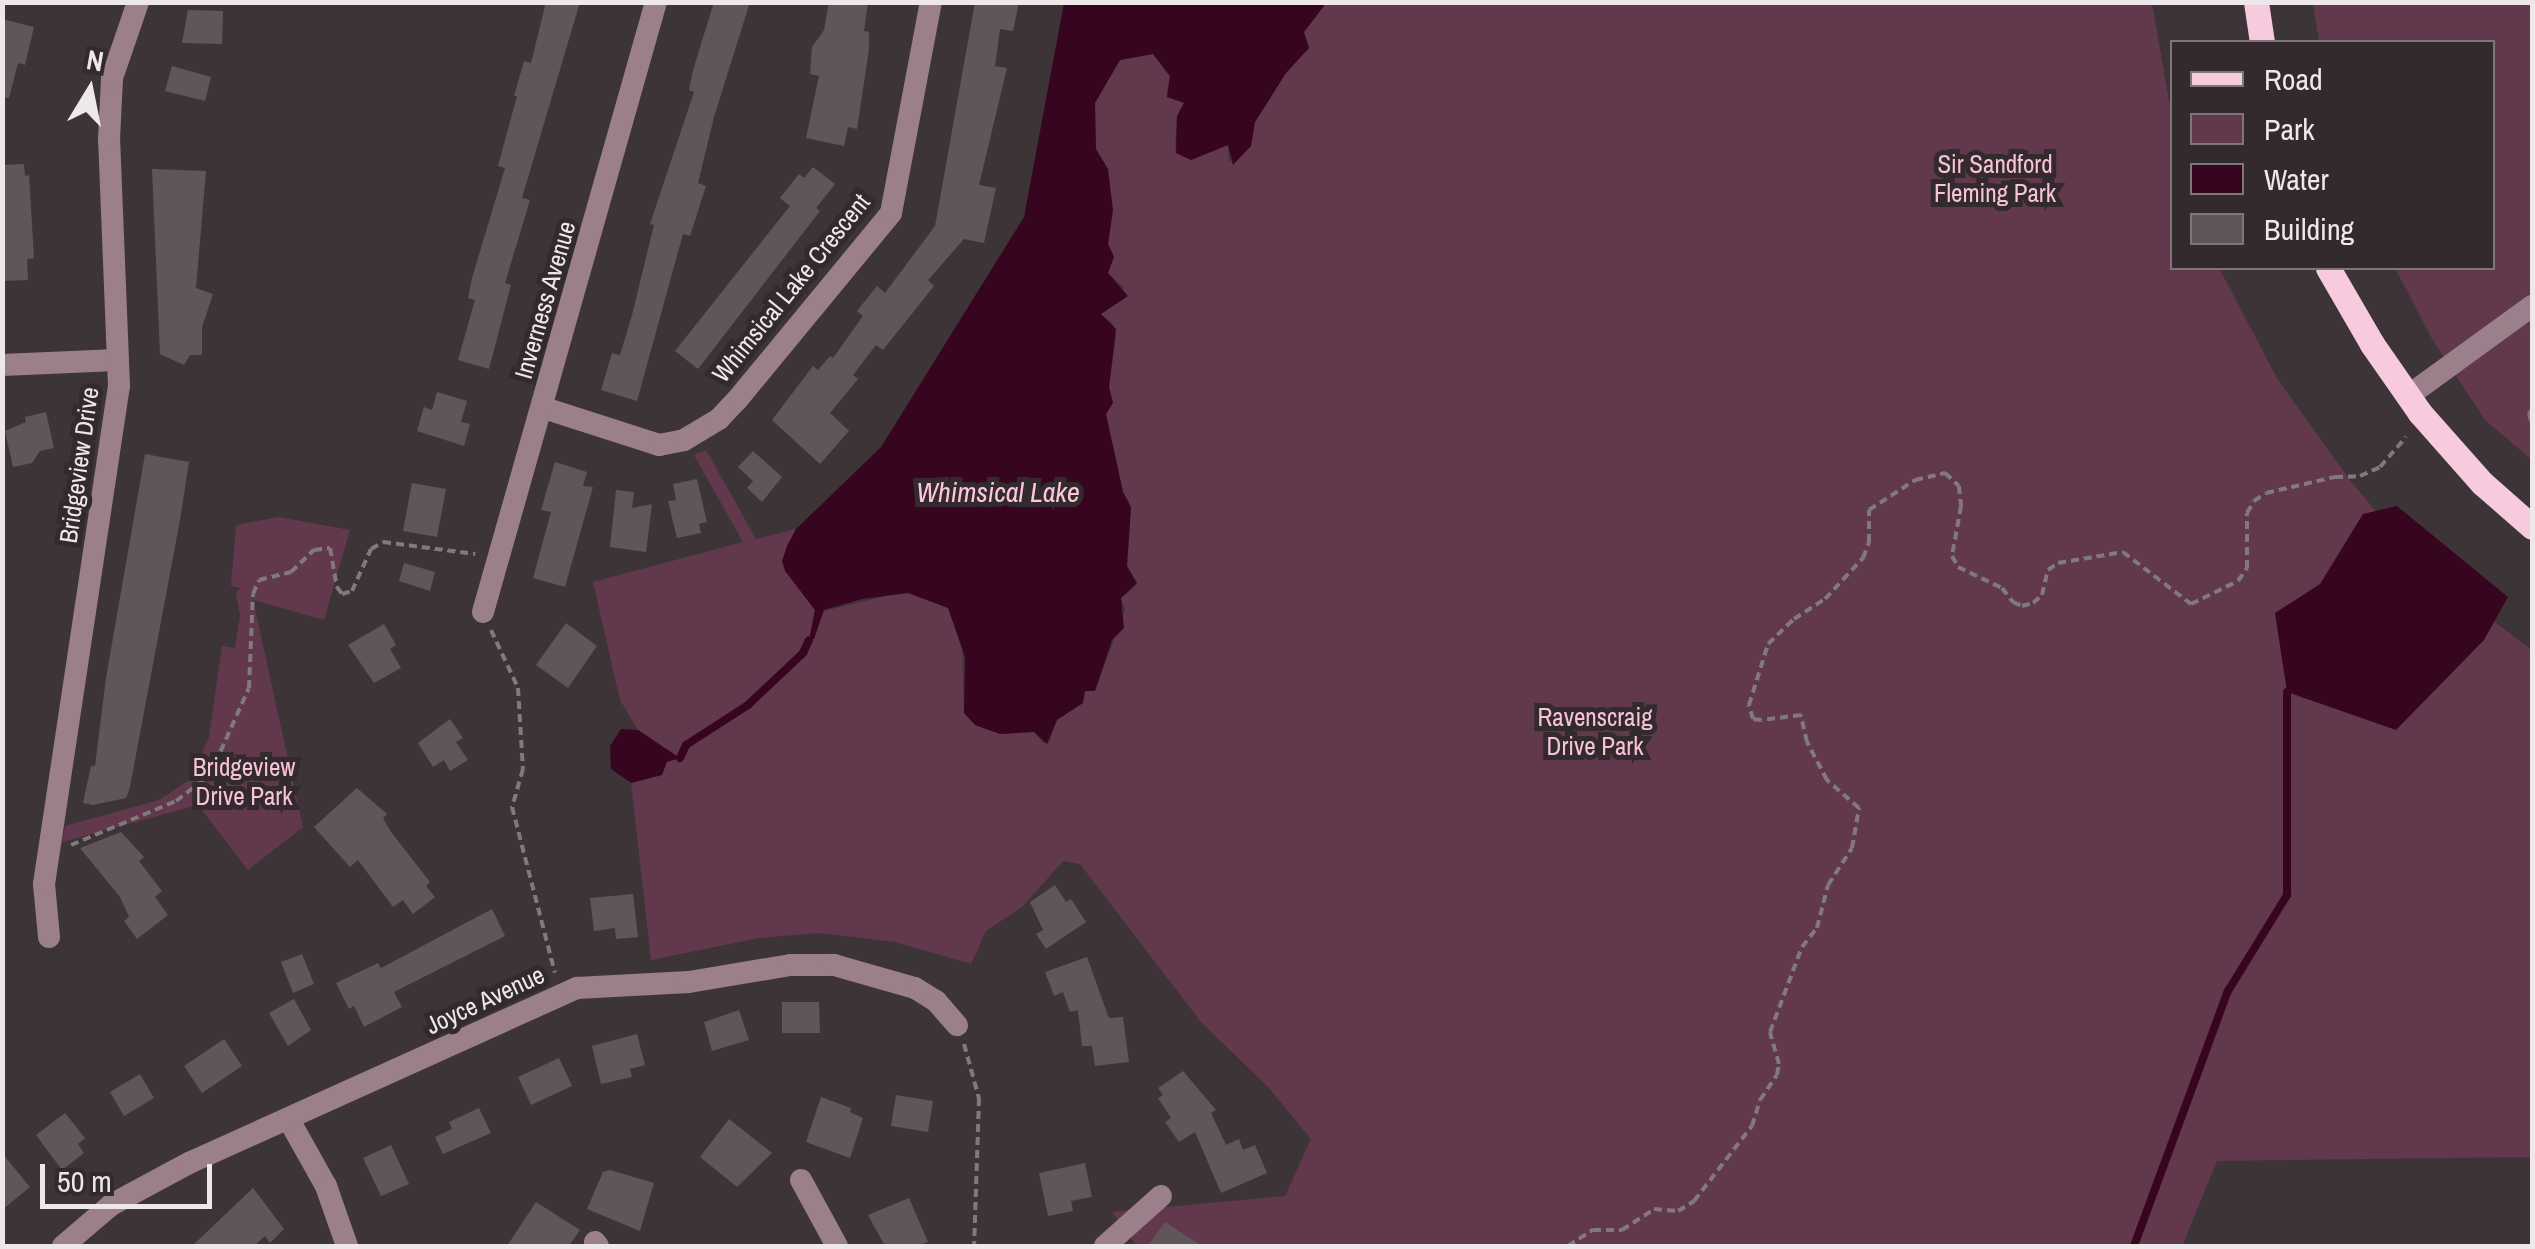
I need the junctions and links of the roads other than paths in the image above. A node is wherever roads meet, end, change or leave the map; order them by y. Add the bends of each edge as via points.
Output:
1 (138, 2) edge
2 (656, 2) edge
3 (931, 2) edge
4 (2256, 2) edge
5 (2262, 40) edge
6 (2329, 270) edge
7 (2532, 306) edge
8 (117, 360) junction
9 (2, 365) edge
10 (2414, 405) junction
11 (544, 408) junction
12 (2532, 527) edge
13 (483, 612) road end
14 (49, 937) dead end
15 (957, 1025) road end
16 (289, 1120) junction
17 (802, 1180) dead end
18 (1161, 1196) dead end
19 (64, 1246) edge
20 (346, 1246) edge
21 (837, 1246) edge
22 (1106, 1246) edge

1 - 8 street, Bridgeview Drive via 112,78 108,118
2 - 11 street, Inverness Avenue
3 - 11 street, Whimsical Lake Crescent via 890,213 738,400 684,440 659,445
4 - 5 main road
6 - 10 main road
7 - 10 street
8 - 9 street
8 - 14 street, Bridgeview Drive via 119,386 44,884
10 - 12 main road via 2482,483
11 - 13 street, Inverness Avenue
15 - 16 street, Joyce Avenue via 915,988 834,965 578,988
16 - 19 street, Joyce Avenue via 111,1205
16 - 20 street via 326,1186
17 - 21 street
18 - 22 street

